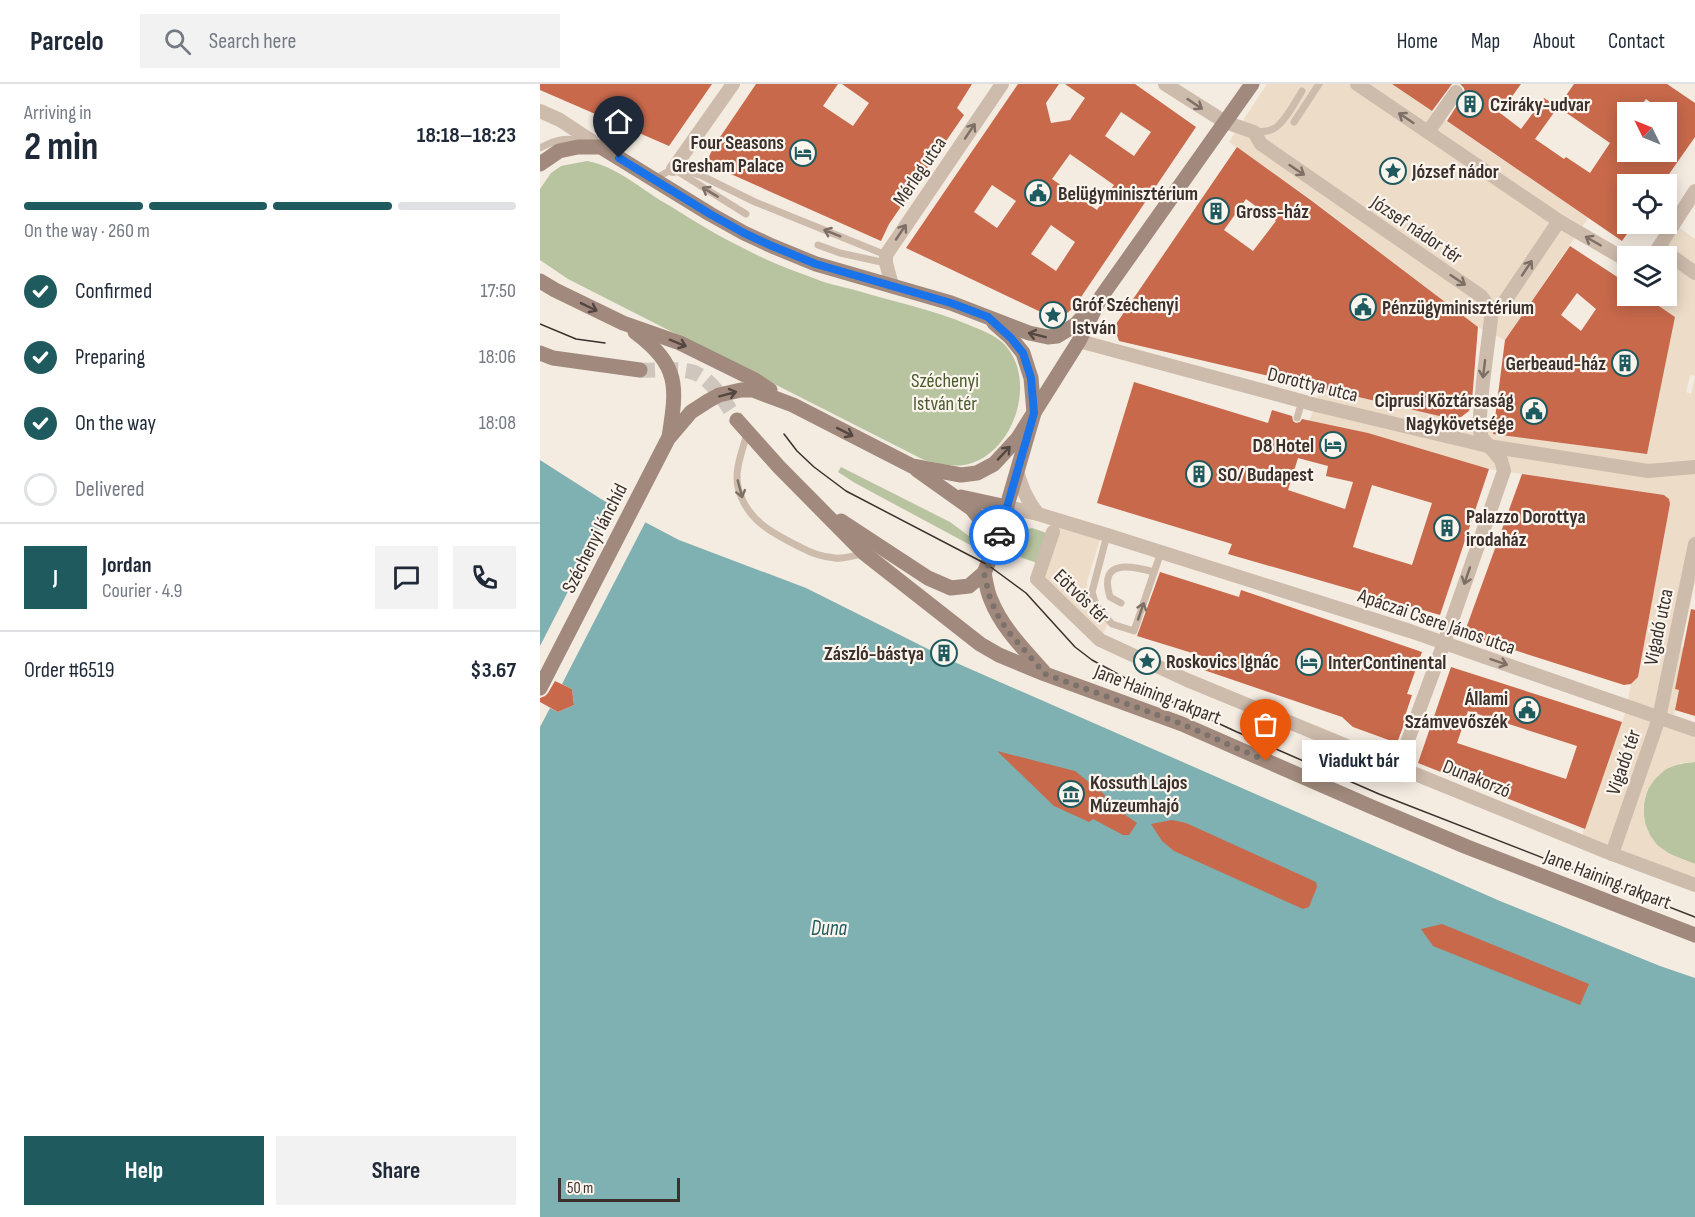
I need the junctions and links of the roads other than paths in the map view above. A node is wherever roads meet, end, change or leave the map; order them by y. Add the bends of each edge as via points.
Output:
1 (733, 84) edge
2 (1002, 84) edge
3 (1165, 84) edge
4 (1252, 84) edge
5 (1319, 84) edge
6 (1357, 84) edge
7 (1302, 91) dead end
8 (1455, 92) dead end
9 (540, 111) edge
10 (1225, 122) junction
11 (1294, 122) dead end
12 (1254, 132) junction
13 (1428, 132) junction
14 (601, 147) junction
15 (540, 148) edge
16 (540, 164) edge
17 (673, 169) junction
18 (653, 179) junction
19 (1695, 191) edge
20 (746, 214) dead end
21 (1559, 221) junction
22 (818, 245) dead end
23 (1660, 246) edge
24 (1617, 255) edge
25 (886, 259) junction
26 (1677, 263) edge
27 (1695, 273) edge
28 (540, 282) edge
29 (892, 285) junction
30 (548, 289) edge
31 (1101, 297) junction
32 (1492, 311) junction
33 (988, 317) junction
34 (623, 323) junction
35 (1079, 340) junction
36 (540, 353) edge
37 (640, 370) tunnel mouth
38 (1302, 401) junction
39 (793, 405) junction
40 (1034, 413) junction
41 (1297, 418) dead end
42 (737, 420) tunnel mouth
43 (747, 433) junction
44 (668, 439) junction
45 (1488, 446) junction
46 (912, 466) junction
47 (1695, 467) edge
48 (1017, 471) junction
49 (955, 496) junction
50 (817, 507) junction
51 (1006, 507) junction
52 (1038, 514) junction
53 (1053, 532) dead end
54 (1107, 535) junction
55 (1695, 544) edge
56 (995, 547) junction
57 (1161, 552) junction
58 (864, 553) junction
59 (1154, 572) junction
60 (984, 573) junction
61 (1121, 603) dead end
62 (1444, 643) junction
63 (1147, 661) joint
64 (1045, 674) junction
65 (540, 688) edge
66 (1659, 718) junction
67 (1695, 730) edge
68 (1400, 760) junction
69 (1612, 854) junction
70 (1695, 885) edge
71 (1695, 936) edge

1 - 17 street
25 -> 2 street, Mérleg utca
3 -> 10 street, József nádor tér
4 - 10 street
5 - 11 lane
13 -> 6 street
7 - 12 lane via 1275,129
8 - 13 street
9 - 14 street
10 - 12 street, József nádor tér
10 - 31 street
12 -> 32 street, József nádor tér via 1261,144 1481,296
13 - 21 street
14 - 15 lane via 574,139 555,140
14 - 16 street via 560,151
14 - 18 street
17 - 18 lane
20 -> 17 lane
25 -> 17 lane via 702,176
18 - 29 street via 772,246 816,264
19 - 23 street
24 -> 21 street
32 -> 21 street via 1505,301
22 - 25 lane via 840,253
25 - 29 street
26 - 27 street
28 - 30 street
29 - 33 street
30 -> 34 street
31 -> 33 street via 1058,336 1029,333
31 - 35 street
32 -> 45 street via 1479,427
33 - 40 street via 1023,353 1031,378
34 -> 39 street via 680,343 755,380
34 - 44 street, Széchenyi lánchíd via 664,359 672,379 674,402
35 - 38 street, Dorottya utca
35 - 40 street
36 - 37 street
38 - 41 lane
38 - 45 street, Dorottya utca
44 -> 39 street, Széchenyi lánchíd via 691,412 719,395 753,390
39 -> 46 street
46 -> 40 street via 961,475 977,473 994,464
40 - 48 street
42 - 43 street, Jane Haining rakpart
43 - 50 street, Jane Haining rakpart
43 -> 58 lane via 737,468 738,486 756,519 772,534 819,556 838,559
44 - 65 street, Széchenyi lánchíd
45 - 47 street, Dorottya utca via 1648,471
45 -> 62 street via 1501,460 1504,471
46 - 49 street
48 - 51 street
48 - 52 street via 1030,505
49 - 51 street
49 - 56 street via 981,519
50 - 58 street, Jane Haining rakpart
50 - 60 street via 928,578 951,588 969,586
51 - 52 street
51 - 56 street
52 - 54 street
53 - 63 street, Eötvös tér via 1037,579 1100,640
54 - 57 street
54 -> 59 lane via 1092,591 1096,605 1112,624 1134,632
55 - 66 street, Vigadó utca
56 - 60 street
57 - 59 lane
57 - 62 street, Apáczai Csere János utca
58 - 64 street, Jane Haining rakpart via 980,644
59 - 61 lane via 1128,566 1112,571 1108,579 1110,597
60 - 64 street via 997,614
62 -> 66 street, Apáczai Csere János utca
62 - 68 street
63 - 68 street, Dunakorzó via 1187,680
64 - 71 street, Jane Haining rakpart via 1182,724 1467,847
66 - 67 street, Vigadó tér
66 - 69 street, Vigadó tér
68 - 69 street, Dunakorzó
69 - 70 street, Dunakorzó

